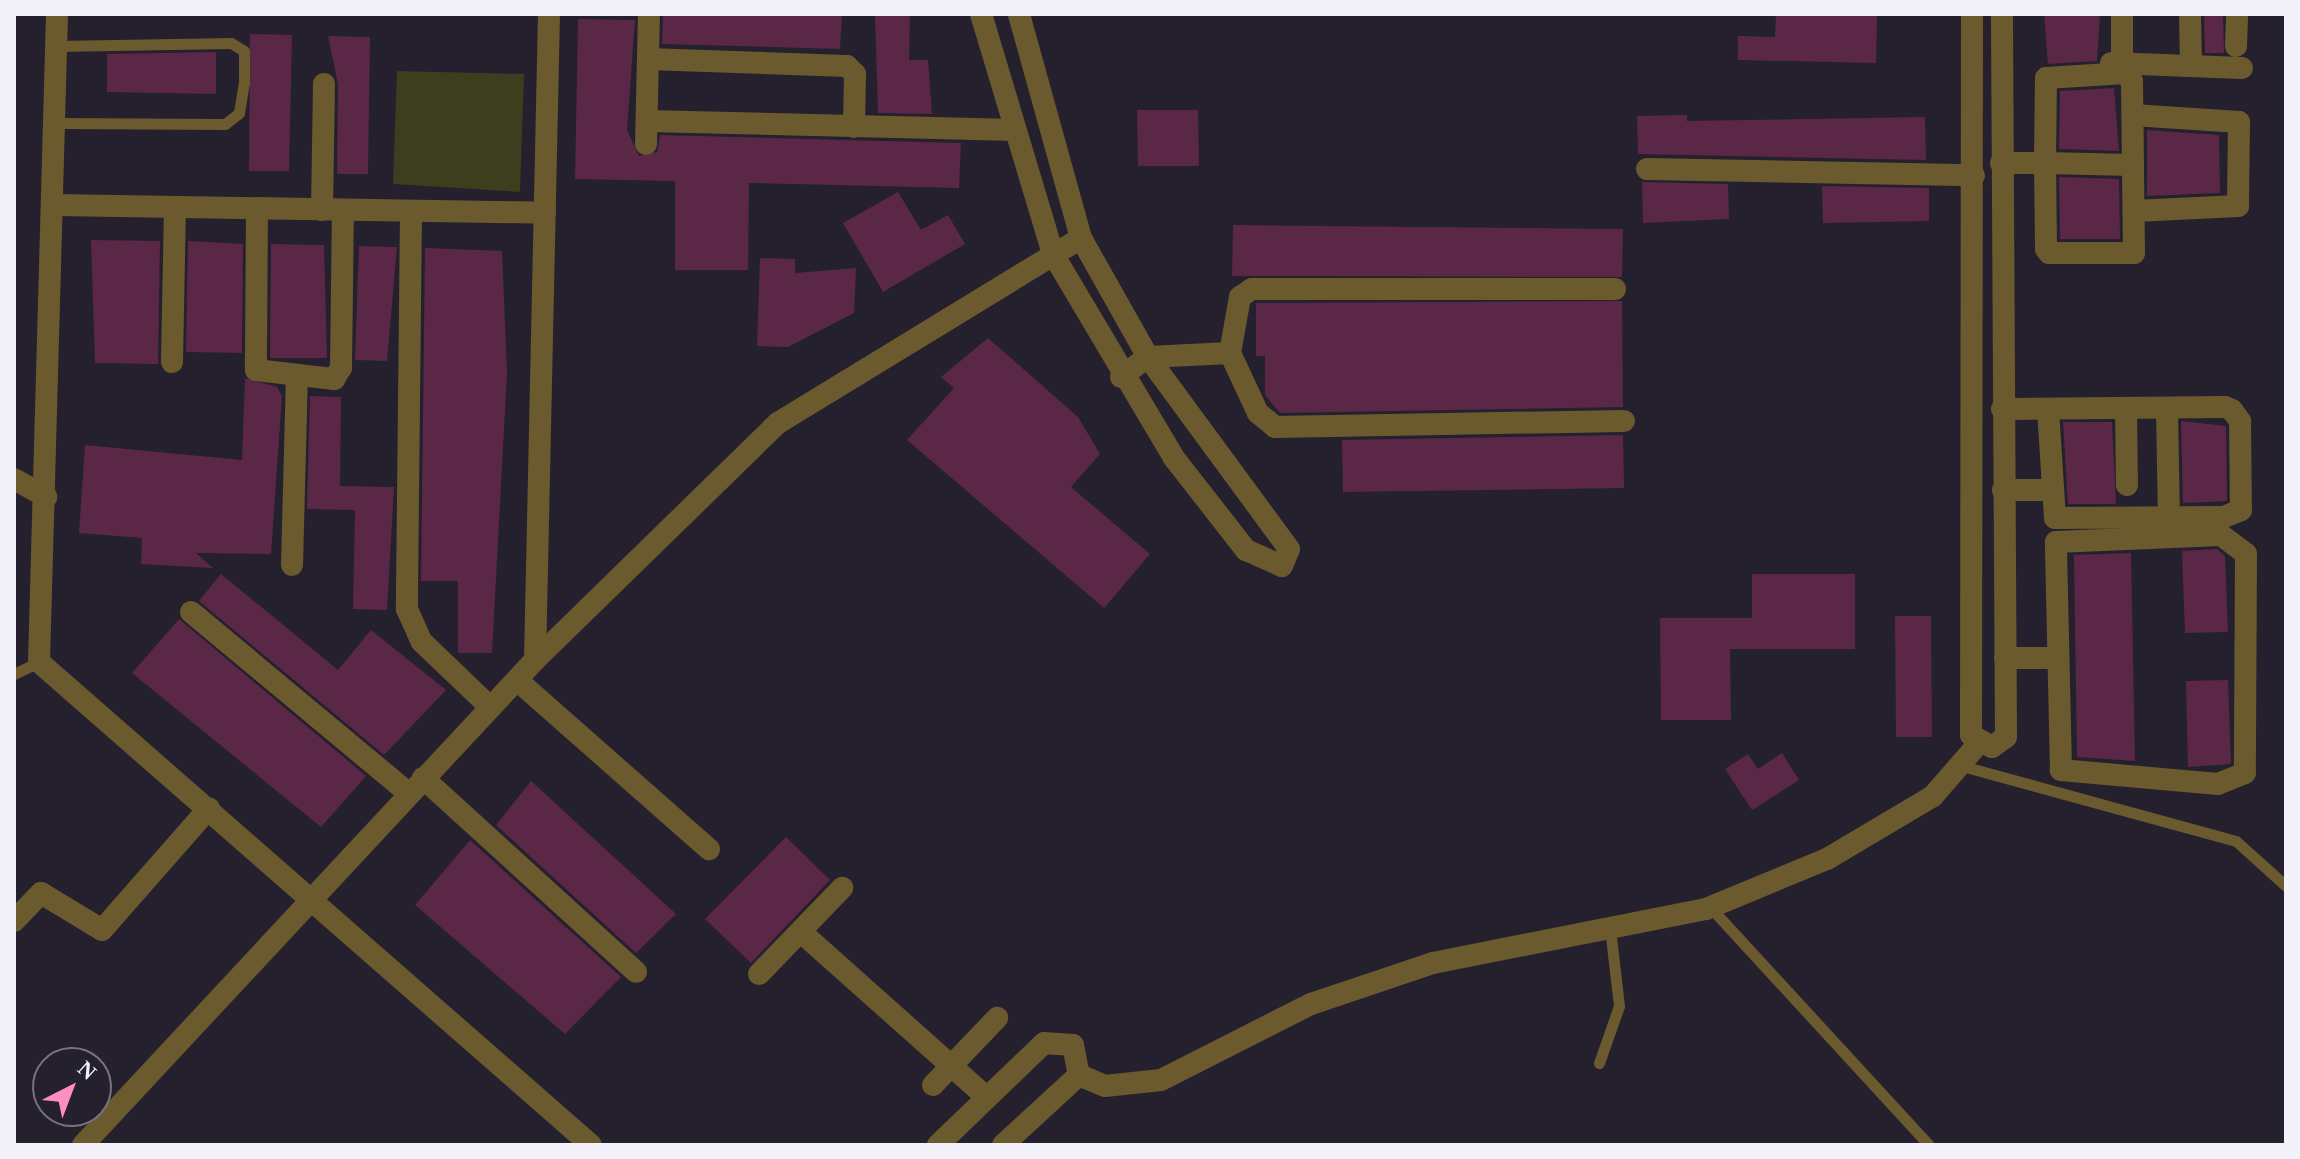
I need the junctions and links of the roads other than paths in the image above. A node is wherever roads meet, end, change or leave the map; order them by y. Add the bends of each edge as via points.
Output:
1 (57, 14) edge
2 (549, 14) edge
3 (981, 14) edge
4 (1019, 14) edge
5 (1972, 14) edge
6 (2002, 14) edge
7 (2122, 14) edge
8 (2190, 14) edge
9 (2237, 14) edge
10 (649, 16) dead end
11 (57, 46) junction
12 (648, 59) junction
13 (2066, 61) dead end
14 (2122, 63) junction
15 (2191, 66) junction
16 (324, 84) dead end
17 (2133, 115) junction
18 (647, 121) junction
19 (57, 123) junction
20 (854, 127) junction
21 (1015, 130) junction
22 (646, 144) dead end
23 (2001, 163) junction
24 (2045, 163) junction
25 (2133, 165) junction
26 (1647, 169) dead end
27 (1974, 175) junction
28 (55, 205) junction
29 (175, 207) junction
30 (257, 208) junction
31 (332, 210) junction
32 (411, 211) junction
33 (2134, 211) junction
34 (545, 213) junction
35 (1081, 238) junction
36 (1053, 254) junction
37 (1615, 289) dead end
38 (1230, 353) junction
39 (1148, 357) junction
40 (172, 362) dead end
41 (297, 377) junction
42 (1121, 377) junction
43 (2126, 408) junction
44 (2167, 408) junction
45 (2002, 409) junction
46 (2048, 409) junction
47 (1624, 421) dead end
48 (14, 479) edge
49 (2127, 485) dead end
50 (2003, 490) junction
51 (2049, 490) junction
52 (46, 497) junction
53 (2169, 518) junction
54 (292, 565) dead end
55 (191, 612) dead end
56 (2005, 658) junction
57 (2055, 658) junction
58 (535, 660) junction
59 (39, 662) junction
60 (14, 674) edge
61 (517, 680) junction
62 (491, 708) junction
63 (1978, 744) junction
64 (1962, 766) junction
65 (415, 786) junction
66 (209, 808) junction
67 (709, 849) dead end
68 (2286, 886) edge
69 (842, 888) dead end
70 (310, 895) junction
71 (1710, 907) junction
72 (14, 921) edge
73 (1610, 928) junction
74 (801, 932) junction
75 (636, 972) dead end
76 (759, 974) dead end
77 (997, 1018) dead end
78 (1599, 1063) dead end
79 (951, 1066) junction
80 (1079, 1075) junction
81 (933, 1085) dead end
82 (987, 1098) junction
83 (83, 1145) edge
84 (591, 1145) edge
85 (938, 1145) edge
86 (1003, 1145) edge
87 (1929, 1145) edge

1 - 11 street
2 - 34 street
3 - 21 street
4 - 35 street
5 - 27 street
6 - 23 street
7 - 14 street
8 - 15 street
9 - 15 street via 2239,57
10 - 12 street
11 - 19 street
11 - 19 lane via 231,43 244,51 244,83 239,113 225,124
12 - 18 street
12 - 20 street via 847,66 855,74
13 - 14 street
14 - 15 street
16 - 31 street
17 - 24 street via 2132,81 2125,73 2051,73
17 - 25 street
17 - 33 street via 2232,116 2239,122 2238,206
18 - 20 street
18 - 22 street
19 - 28 street
20 - 21 street
21 - 36 street
23 - 24 street
23 - 45 street
24 - 25 street
24 - 33 street via 2049,253 2131,255
25 - 33 street
26 - 27 street
27 - 63 street via 1971,735
28 - 29 street
28 - 52 street
29 - 30 street
29 - 40 street
30 - 31 street
30 - 41 street via 254,365 265,376
31 - 32 street
31 - 41 street via 340,372
32 - 34 street
32 - 62 street via 407,609 422,642
34 - 58 street
35 - 36 street
35 - 39 street
36 - 42 street
36 - 58 street via 778,423
37 - 38 street via 1252,289 1240,297
38 - 39 street
38 - 47 street via 1258,413 1275,427
39 - 42 street
39 - 42 street via 1289,549 1288,562 1272,567 1246,550
41 - 54 street
43 - 44 street
43 - 46 street
43 - 49 street
44 - 53 street
44 - 53 street via 2225,407 2240,421 2238,514
45 - 46 street
45 - 50 street
46 - 51 street
48 - 52 street
50 - 51 street
50 - 56 street
51 - 53 street via 2050,510 2062,520
52 - 59 street
55 - 65 street
56 - 57 street
56 - 63 street via 2006,737 1992,747
57 - 57 street via 2058,539 2233,538 2246,554 2245,773 2218,784 2061,770
58 - 61 street
59 - 60 lane
59 - 66 street
61 - 62 street
61 - 67 street
62 - 65 street
63 - 64 street
64 - 68 lane via 2236,841
64 - 71 street via 1933,796 1827,859
65 - 70 street
65 - 75 street
66 - 70 street
66 - 72 street via 102,930 41,893
69 - 74 street
70 - 83 street
70 - 84 street
71 - 73 street
71 - 87 lane
73 - 78 lane via 1619,1006
73 - 80 street via 1433,963 1325,999 1161,1080 1105,1086
74 - 76 street
74 - 79 street
77 - 79 street
79 - 81 street
79 - 82 street
80 - 82 street via 1073,1045 1044,1043
80 - 86 street
82 - 85 street

